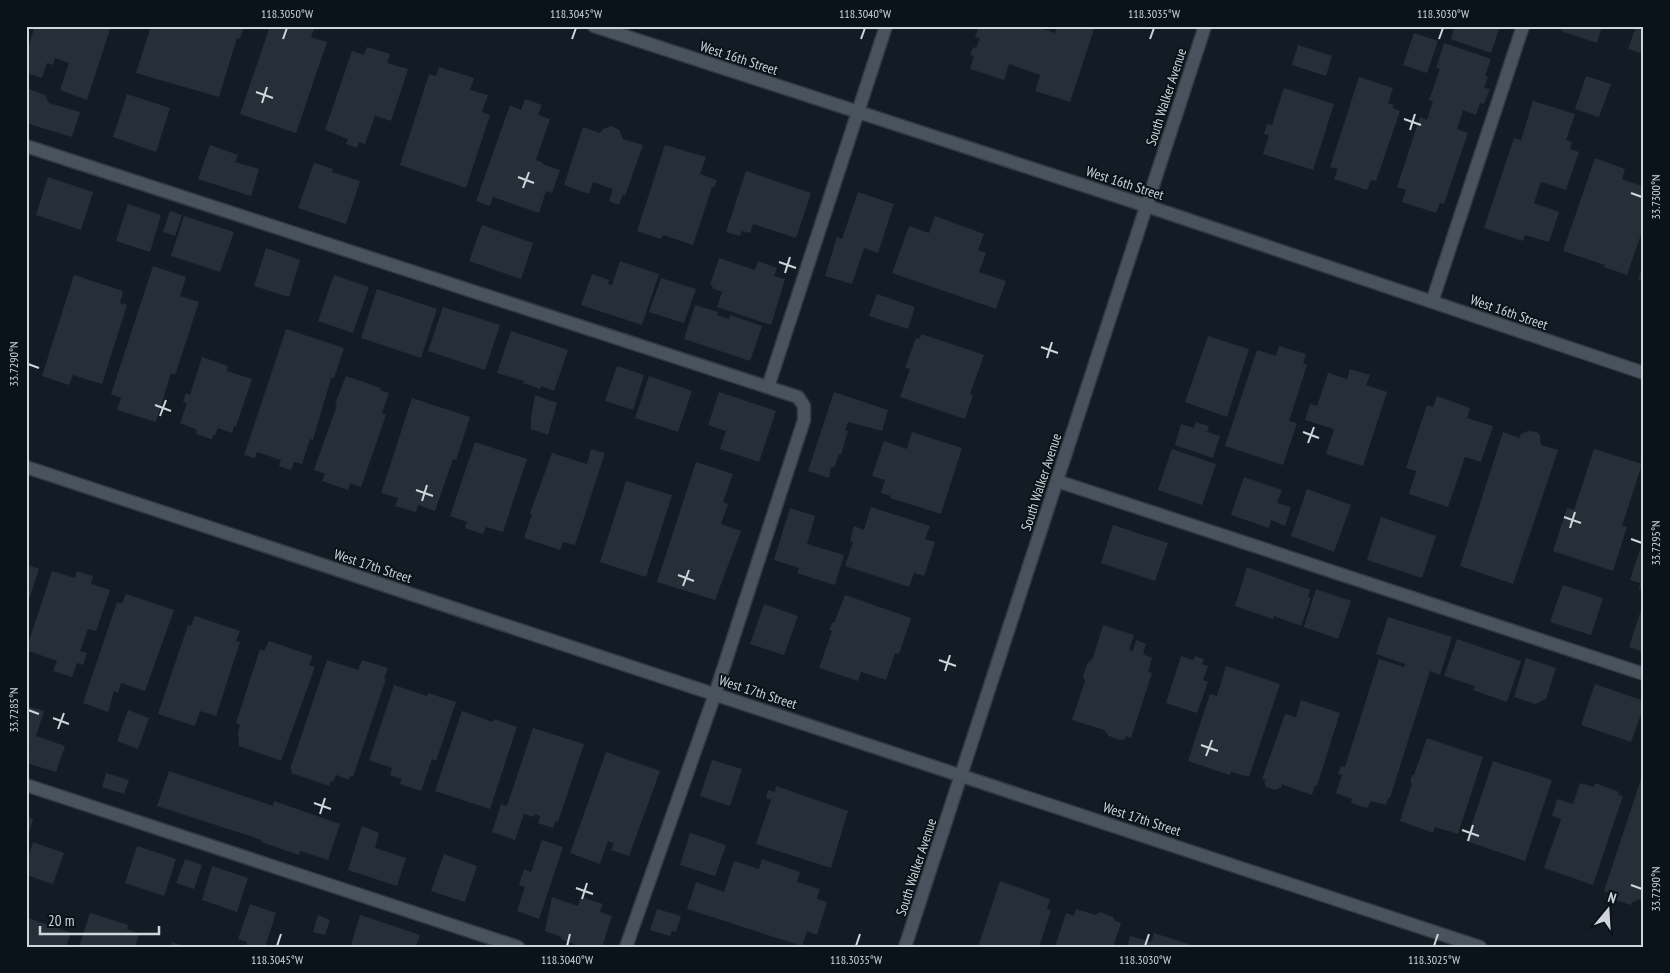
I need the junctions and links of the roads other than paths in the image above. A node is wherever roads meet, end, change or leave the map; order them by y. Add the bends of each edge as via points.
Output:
1 (594, 26) edge
2 (886, 26) edge
3 (1205, 26) edge
4 (1523, 26) edge
5 (857, 112) junction
6 (26, 146) edge
7 (1146, 206) junction
8 (1432, 302) junction
9 (1644, 373) edge
10 (768, 387) junction
11 (26, 467) edge
12 (1057, 481) junction
13 (1644, 674) edge
14 (715, 694) junction
15 (961, 776) junction
16 (26, 785) edge
17 (518, 947) edge
18 (626, 947) edge
19 (905, 947) edge
20 (1480, 947) edge

1 - 5 street, West 16th Street
2 - 5 street
3 - 7 street, South Walker Avenue
4 - 8 street
5 - 7 street, West 16th Street
5 - 10 street
6 - 10 street
7 - 8 street, West 16th Street
7 - 12 street, South Walker Avenue
8 - 9 street, West 16th Street
10 - 14 street via 798,397 804,406 804,420
11 - 14 street, West 17th Street
12 - 13 street
12 - 15 street, South Walker Avenue
14 - 15 street, West 17th Street
14 - 18 street
15 - 19 street, South Walker Avenue
15 - 20 street, West 17th Street
16 - 17 street

